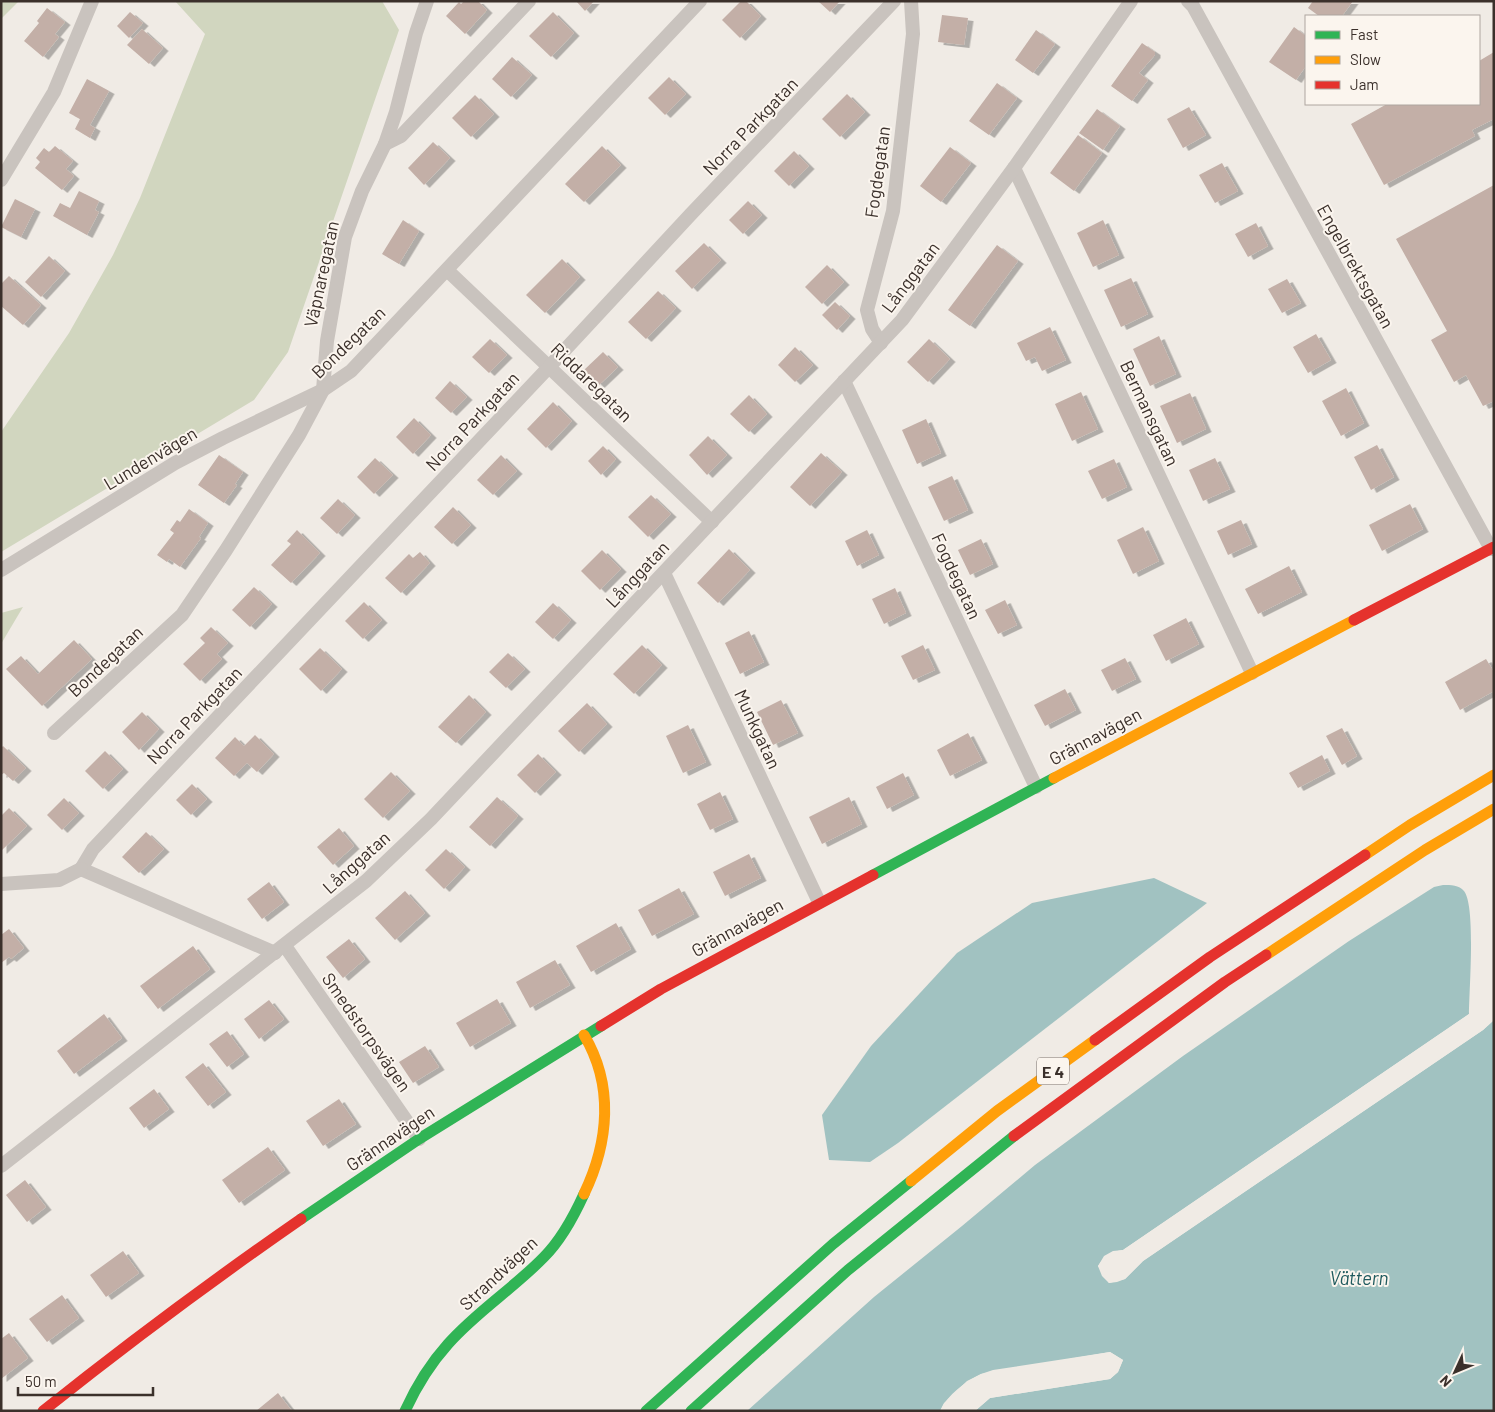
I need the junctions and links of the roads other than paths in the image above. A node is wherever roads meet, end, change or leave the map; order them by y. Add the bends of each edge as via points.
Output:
1 (92, 1) edge
2 (427, 1) edge
3 (529, 1) edge
4 (700, 1) edge
5 (894, 1) edge
6 (911, 1) edge
7 (1131, 1) edge
8 (1188, 1) edge
9 (386, 144) junction
10 (1014, 168) junction
11 (1, 180) edge
12 (447, 270) junction
13 (881, 343) junction
14 (549, 367) junction
15 (844, 381) junction
16 (323, 390) junction
17 (712, 522) junction
18 (1492, 548) edge
19 (1, 570) edge
20 (664, 573) junction
21 (1252, 673) junction
22 (54, 733) dead end
23 (1494, 775) edge
24 (1036, 787) junction
25 (1494, 809) edge
26 (81, 869) junction
27 (1, 884) edge
28 (819, 902) junction
29 (280, 950) junction
30 (584, 1035) junction
31 (419, 1139) junction
32 (1, 1166) edge
33 (43, 1411) edge
34 (405, 1411) edge
35 (646, 1411) edge
36 (691, 1411) edge

1 - 11 street via 54,92
2 - 9 street, Väpnaregatan
3 - 9 street, Väpnaregatan via 401,136
4 - 12 street, Bondegatan
5 - 14 street, Norra Parkgatan
6 - 13 street, Fogdegatan via 913,34 893,210 867,310 872,329
7 - 10 street, Långgatan
8 - 18 street, Engelbrektsgatan
9 - 16 street, Väpnaregatan via 362,191 345,237 327,341
10 - 13 street, Långgatan via 902,320
10 - 21 street, Bermansgatan
12 - 14 street, Riddaregatan
12 - 16 street, Bondegatan via 351,371
13 - 15 street, Långgatan
14 - 17 street, Riddaregatan
14 - 26 street, Norra Parkgatan via 99,842
15 - 17 street, Långgatan
15 - 24 street, Fogdegatan
16 - 19 street, Lundenvägen via 175,463
16 - 22 street, Bondegatan via 299,435 182,614
17 - 20 street, Långgatan
18 - 21 main road, Grännavägen
20 - 28 street, Munkgatan
20 - 29 street, Långgatan via 431,819 366,882
21 - 24 main road, Grännavägen
23 - 35 main road, E 4 via 1410,825 1210,957 997,1112 833,1244
24 - 28 main road, Grännavägen
25 - 36 main road, E 4 via 1425,850 1226,982 1019,1132 848,1270
26 - 27 street via 59,880
26 - 29 street
28 - 30 main road, Grännavägen via 661,988
29 - 31 street, Smedstorpsvägen
29 - 32 street, Långgatan
30 - 31 main road, Grännavägen
30 - 34 main road, Strandvägen via 595,1053 603,1083 605,1118 598,1159 584,1196 569,1224 544,1257 455,1336 429,1367
31 - 33 main road, Grännavägen via 262,1246

